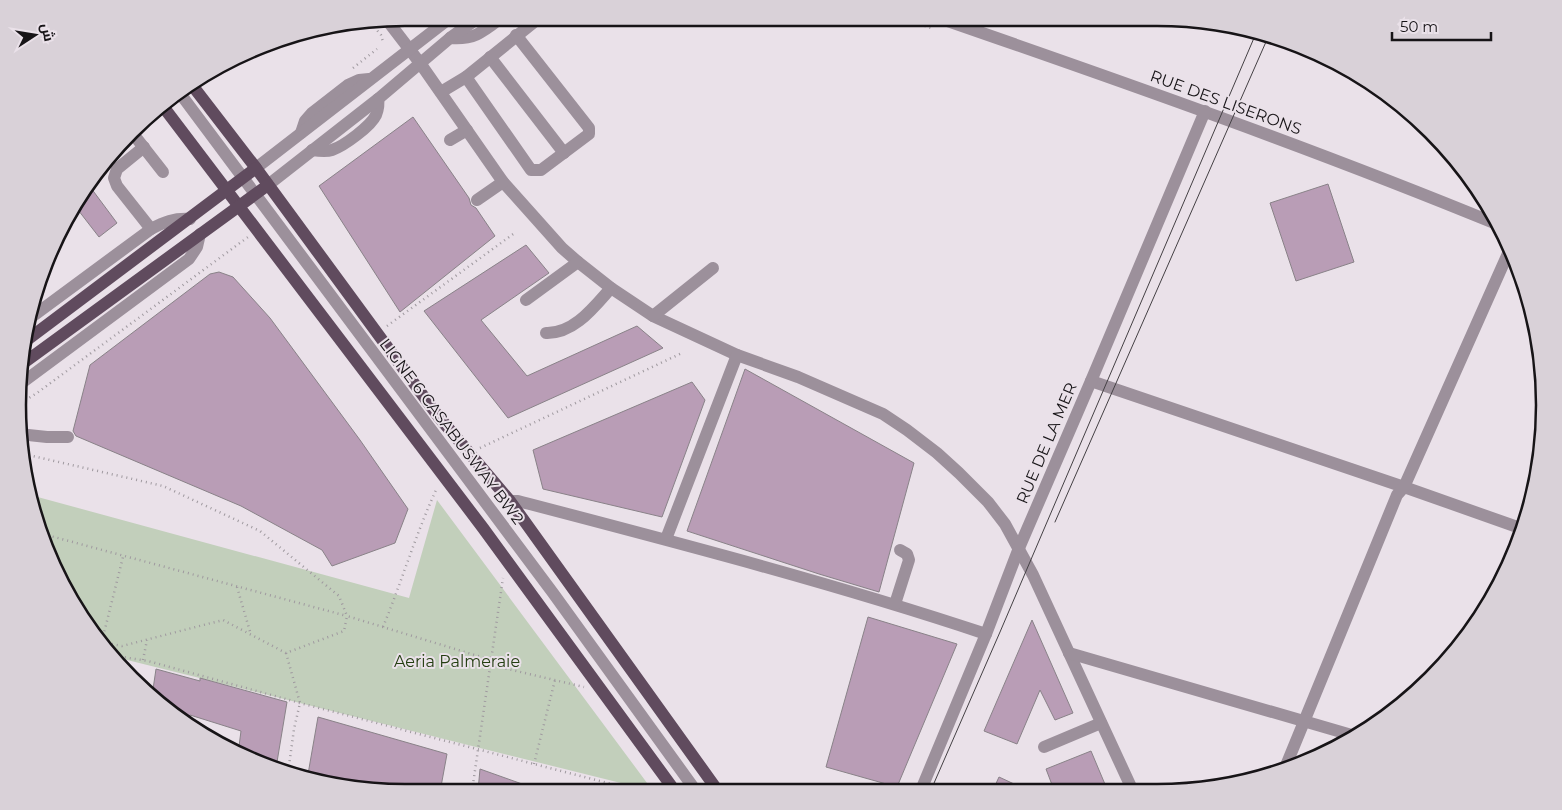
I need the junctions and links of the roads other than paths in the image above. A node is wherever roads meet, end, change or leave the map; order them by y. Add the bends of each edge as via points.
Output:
1 (438, 26) edge
2 (467, 26) edge
3 (490, 26) edge
4 (528, 26) edge
5 (962, 26) edge
6 (392, 27) edge
7 (516, 35) junction
8 (450, 38) junction
9 (410, 50) junction
10 (490, 57) junction
11 (420, 63) junction
12 (466, 77) junction
13 (196, 90) edge
14 (441, 92) junction
15 (184, 98) edge
16 (166, 111) edge
17 (1205, 111) junction
18 (467, 130) junction
19 (136, 138) edge
20 (450, 140) dead end
21 (144, 147) junction
22 (564, 153) junction
23 (256, 168) junction
24 (163, 172) dead end
25 (244, 178) junction
26 (503, 182) junction
27 (268, 185) junction
28 (227, 191) junction
29 (256, 194) junction
30 (476, 200) dead end
31 (238, 206) junction
32 (190, 219) junction
33 (1487, 219) edge
34 (151, 229) junction
35 (200, 234) junction
36 (1506, 258) edge
37 (578, 262) junction
38 (713, 268) dead end
39 (612, 288) junction
40 (526, 300) dead end
41 (38, 312) edge
42 (653, 316) junction
43 (546, 334) dead end
44 (33, 335) edge
45 (737, 354) junction
46 (29, 359) edge
47 (27, 379) edge
48 (1091, 381) junction
49 (27, 435) edge
50 (68, 437) dead end
51 (1404, 486) junction
52 (510, 501) junction
53 (1516, 527) edge
54 (666, 539) junction
55 (1019, 548) junction
56 (900, 550) dead end
57 (895, 604) junction
58 (986, 634) junction
59 (1069, 653) junction
60 (1304, 721) junction
61 (1101, 723) junction
62 (1346, 733) edge
63 (1044, 748) dead end
64 (1288, 760) edge
65 (670, 784) edge
66 (691, 784) edge
67 (713, 784) edge
68 (924, 784) edge
69 (1130, 784) edge

1 - 9 street
2 - 8 street
3 - 8 street via 476,36
4 - 7 street
5 - 17 street, RUE DES LISERONS
6 - 9 street
7 - 10 street
7 - 22 street via 589,128 589,134
8 - 11 street
9 - 11 street
9 - 23 street
10 - 12 street
10 - 22 street
11 - 14 street
11 - 27 street
12 - 14 street
12 - 22 street via 531,170 541,170
13 - 23 main road
14 - 18 street
15 - 25 street, LIGNE 6 CASABUSWAY BW2
16 - 28 main road
17 - 33 street, RUE DES LISERONS
17 - 48 street, RUE DE LA MER
18 - 20 street
18 - 26 street
19 - 21 street
21 - 24 street
21 - 34 street via 117,170 114,178
23 - 25 main road
23 - 27 main road
25 - 28 main road
25 - 29 street, LIGNE 6 CASABUSWAY BW2
26 - 30 street
26 - 37 street
27 - 29 main road
27 - 52 main road via 438,416
28 - 31 main road
28 - 32 main road
29 - 31 main road
29 - 66 street, LIGNE 6 CASABUSWAY BW2
31 - 35 main road
31 - 65 main road via 506,559
32 - 34 street via 166,221
32 - 44 main road
34 - 41 street
35 - 46 main road
35 - 47 street via 197,248 189,259
36 - 51 street
37 - 39 street
37 - 40 street
38 - 42 street
39 - 42 street
39 - 43 street via 567,330
42 - 45 street
45 - 54 street
45 - 55 street via 838,393 883,414 907,430 988,502
48 - 51 street
48 - 55 street, RUE DE LA MER
49 - 50 street
51 - 53 street
51 - 60 street via 1397,495
52 - 54 street
52 - 67 main road
54 - 57 street
55 - 58 street, RUE DE LA MER
55 - 59 street
56 - 57 street via 910,560
57 - 58 street
58 - 68 street, RUE DE LA MER
59 - 60 street
59 - 61 street
60 - 62 street
60 - 64 street
61 - 63 street
61 - 69 street

